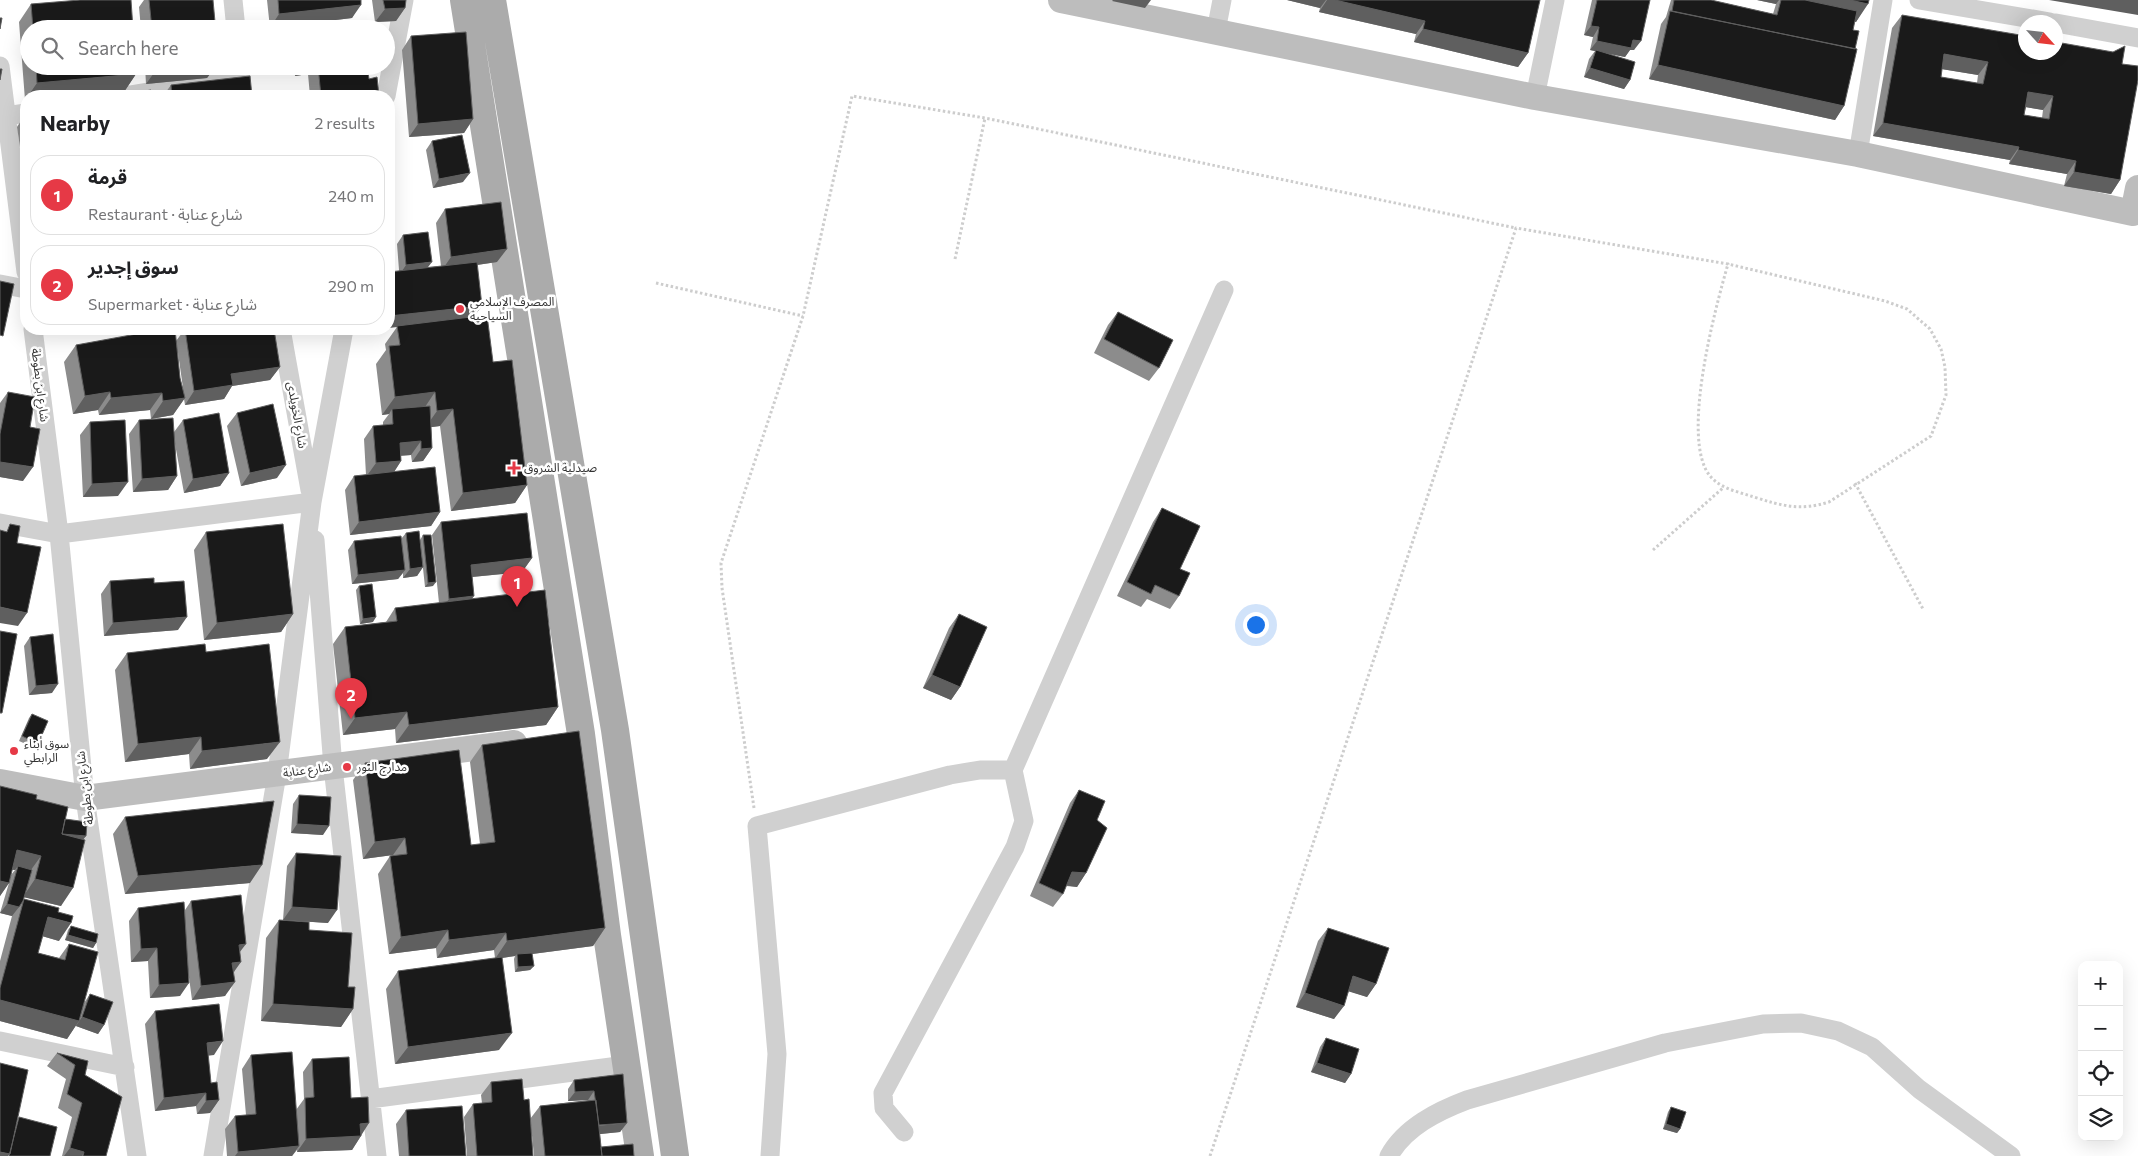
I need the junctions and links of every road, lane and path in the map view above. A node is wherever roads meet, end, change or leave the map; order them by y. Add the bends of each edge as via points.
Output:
1 (233, 0) edge
2 (404, 0) edge
3 (464, 0) edge
4 (492, 0) edge
5 (1061, 0) edge
6 (1222, 0) edge
7 (1555, 0) edge
8 (1883, 0) edge
9 (1919, 0) edge
10 (2018, 17) edge
11 (235, 20) edge
12 (2063, 24) edge
13 (1216, 32) junction
14 (2138, 38) edge
15 (395, 48) edge
16 (0, 66) edge
17 (222, 75) edge
18 (241, 75) edge
19 (390, 75) edge
20 (153, 90) edge
21 (243, 90) edge
22 (387, 90) edge
23 (1535, 97) junction
24 (20, 114) edge
25 (6, 116) junction
26 (985, 118) junction
27 (1858, 154) junction
28 (2136, 205) edge
29 (20, 225) edge
30 (1516, 228) junction
31 (955, 259) dead end
32 (1728, 264) junction
33 (656, 283) dead end
34 (0, 284) edge
35 (20, 288) edge
36 (1224, 290) dead end
37 (802, 316) junction
38 (34, 335) edge
39 (282, 335) edge
40 (343, 335) edge
41 (1855, 483) junction
42 (1724, 487) junction
43 (312, 502) junction
44 (0, 523) edge
45 (59, 534) junction
46 (1653, 550) dead end
47 (1923, 609) dead end
48 (615, 730) junction
49 (561, 737) junction
50 (333, 767) junction
51 (1014, 770) junction
52 (277, 774) junction
53 (0, 782) edge
54 (85, 798) junction
55 (757, 826) junction
56 (0, 1041) edge
57 (626, 1065) junction
58 (125, 1067) junction
59 (370, 1099) junction
60 (904, 1132) dead end
61 (137, 1156) edge
62 (213, 1156) edge
63 (377, 1156) edge
64 (640, 1156) edge
65 (675, 1156) edge
66 (770, 1156) edge
67 (1210, 1156) edge
68 (1389, 1156) edge
69 (2011, 1156) edge

1 - 11 street
2 - 15 street
3 - 49 main road
4 - 48 main road
5 - 13 street
6 - 13 street
7 - 23 street
8 - 27 street
9 - 10 street
12 - 14 street
13 - 23 street
16 - 25 street
17 - 20 street
18 - 21 street
19 - 22 street
23 - 27 street
24 - 25 street
25 - 29 street
26 - 30 path
26 - 31 path
26 - 37 path via 852,96
27 - 28 street
30 - 32 path
30 - 67 path
32 - 41 path via 1886,301 1907,309 1930,330 1941,349 1946,395 1931,436
32 - 42 path via 1704,368 1698,433 1700,458 1711,476
33 - 37 path
34 - 35 street
36 - 51 street
37 - 55 path via 722,563 722,588
38 - 45 street, شارع ابن بطوطة
39 - 43 street, شارع الخويلدى
40 - 43 street
41 - 42 path via 1829,502 1810,508 1773,503
41 - 47 path
42 - 46 path
43 - 45 street
43 - 50 street
43 - 52 street
44 - 45 street
45 - 54 street, شارع ابن بطوطة
48 - 49 street, شارع عنابة
48 - 65 main road
49 - 50 street, شارع عنابة
49 - 57 main road
50 - 52 street, شارع عنابة
50 - 59 street
51 - 55 street via 980,770 950,776
51 - 60 street via 1024,821 1015,846 883,1093 884,1108
52 - 54 street, شارع عنابة
52 - 62 street
53 - 54 street, شارع عنابة
54 - 58 street, شارع ابن بطوطة
55 - 66 street via 777,1054
56 - 58 street
57 - 59 street
57 - 64 main road
58 - 61 street, شارع ابن بطوطة
59 - 63 street
68 - 69 street via 1397,1144 1422,1122 1467,1100 1665,1043 1782,1022 1820,1025 1872,1047 1926,1095

